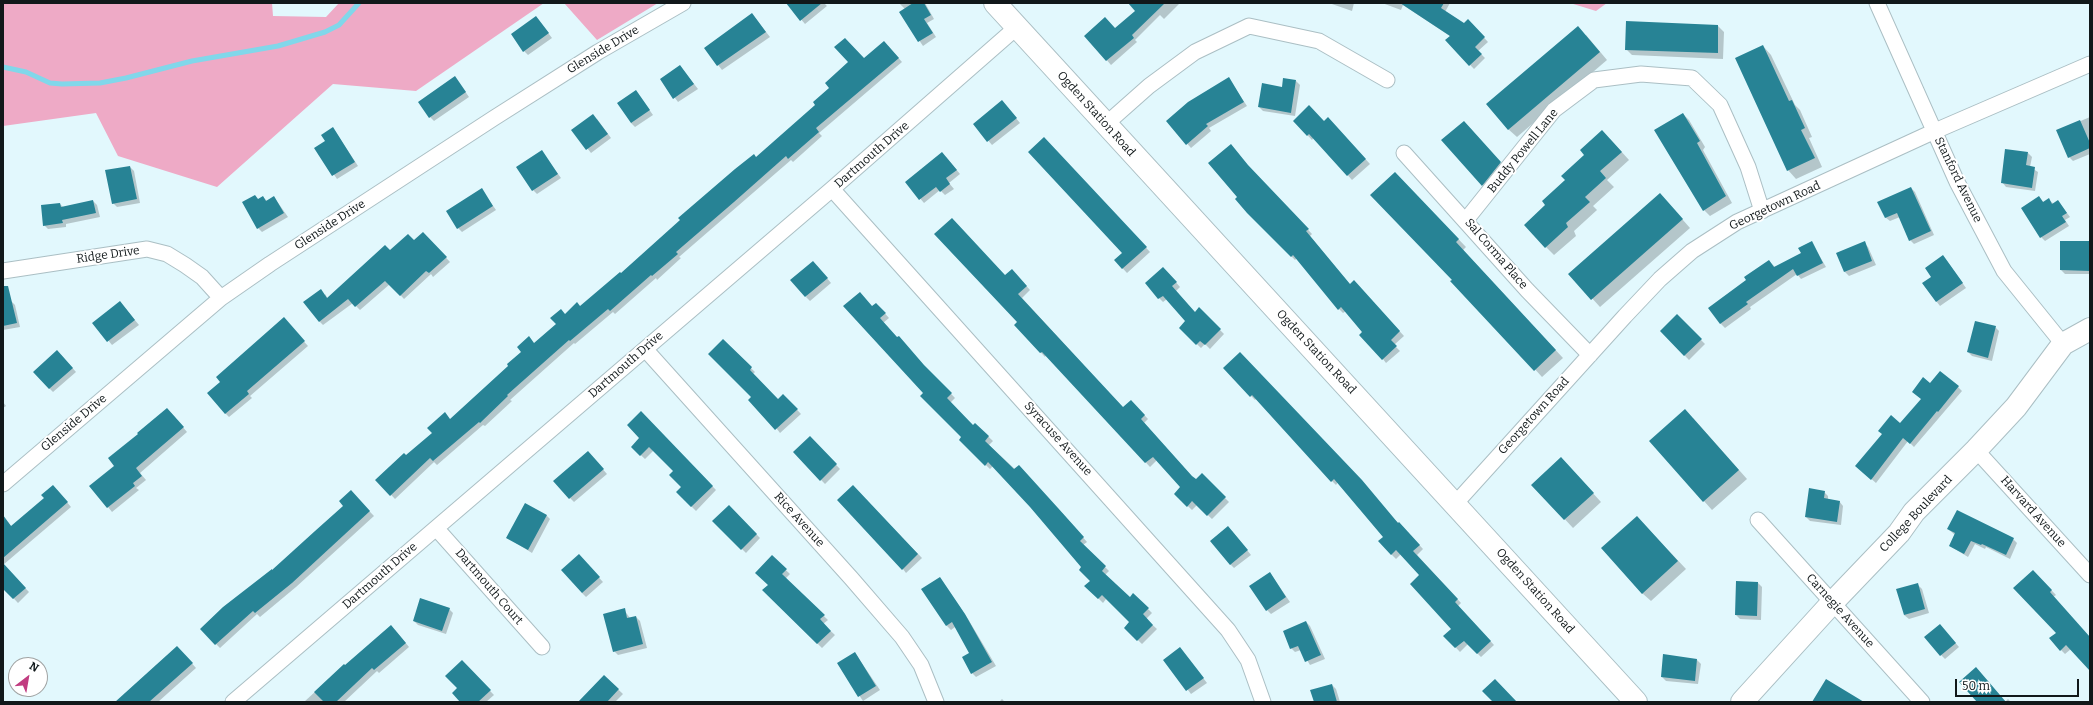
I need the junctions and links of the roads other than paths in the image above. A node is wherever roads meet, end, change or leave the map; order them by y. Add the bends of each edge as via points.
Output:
1 (683, 3) edge
2 (995, 3) edge
3 (1877, 3) edge
4 (1016, 27) junction
5 (2090, 64) edge
6 (1387, 80) dead end
7 (1105, 125) junction
8 (1935, 131) junction
9 (1404, 152) dead end
10 (832, 189) junction
11 (1762, 211) junction
12 (1466, 220) junction
13 (3, 271) edge
14 (221, 298) junction
15 (2090, 329) edge
16 (2063, 344) junction
17 (645, 349) junction
18 (1590, 355) junction
19 (1976, 450) junction
20 (3, 484) edge
21 (1455, 504) junction
22 (1758, 520) dead end
23 (436, 528) junction
24 (2090, 575) edge
25 (1832, 603) junction
26 (542, 647) dead end
27 (233, 702) edge
28 (936, 702) edge
29 (1262, 702) edge
30 (1636, 702) edge
31 (1742, 702) edge
32 (1922, 702) edge

1 - 14 street, Glenside Drive via 598,52 494,118
2 - 4 street, Ogden Station Road
3 - 8 street, Stanford Avenue
4 - 7 street, Ogden Station Road
4 - 10 street, Dartmouth Drive
5 - 8 street, Georgetown Road
6 - 7 street via 1319,41 1249,26 1195,52 1149,86
7 - 21 street, Ogden Station Road
8 - 11 street, Georgetown Road
8 - 16 street, Stanford Avenue via 1957,182 2004,271
9 - 12 street, Sal Corma Place
10 - 17 street, Dartmouth Drive
10 - 29 street, Syracuse Avenue via 1228,630 1248,660
11 - 12 street, Buddy Powell Lane via 1748,167 1720,105 1692,78 1641,74 1594,80 1554,110
11 - 18 street, Georgetown Road via 1737,222 1692,251 1660,279
12 - 18 street, Sal Corma Place
13 - 14 street, Ridge Drive via 147,249 167,254 185,265 202,277
14 - 20 street, Glenside Drive
15 - 16 street, College Boulevard
16 - 19 street, College Boulevard via 2016,407
17 - 23 street, Dartmouth Drive
17 - 28 street, Rice Avenue via 902,637 921,665
18 - 21 street, Georgetown Road
19 - 24 street, Harvard Avenue
19 - 25 street, College Boulevard via 1914,512 1899,533
21 - 30 street, Ogden Station Road
22 - 25 street, Carnegie Avenue
23 - 26 street, Dartmouth Court
23 - 27 street, Dartmouth Drive
25 - 31 street, College Boulevard
25 - 32 street, Carnegie Avenue

